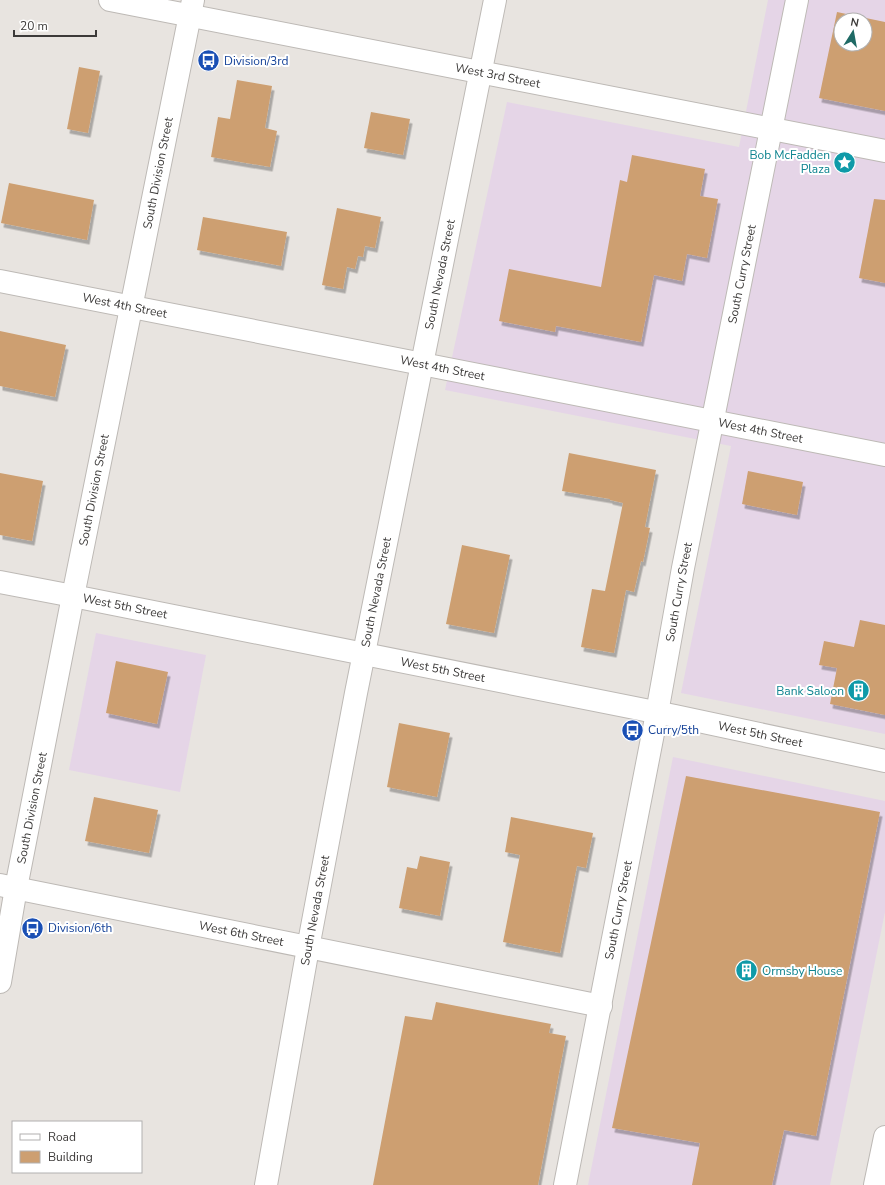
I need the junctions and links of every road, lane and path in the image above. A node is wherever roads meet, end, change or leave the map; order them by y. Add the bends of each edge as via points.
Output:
1 (110, 0) edge
2 (495, 0) edge
3 (797, 0) edge
4 (192, 8) edge
5 (480, 72) junction
6 (771, 128) junction
7 (885, 151) edge
8 (0, 281) edge
9 (131, 307) junction
10 (423, 365) junction
11 (712, 421) junction
12 (885, 455) edge
13 (0, 582) edge
14 (74, 596) junction
15 (364, 654) junction
16 (657, 713) junction
17 (885, 761) edge
18 (8, 887) edge
19 (308, 948) junction
20 (0, 982) edge
21 (601, 1006) junction
22 (885, 1137) edge
23 (266, 1185) edge
24 (565, 1185) edge
25 (875, 1185) edge

1 - 4 street, West 3rd Street
2 - 5 street, South Nevada Street
3 - 6 street, South Curry Street
4 - 5 street, West 3rd Street
4 - 9 street, South Division Street
5 - 6 street, West 3rd Street
5 - 10 street, South Nevada Street
6 - 7 street, West 3rd Street
6 - 11 street, South Curry Street
8 - 9 street, West 4th Street
9 - 10 street, West 4th Street
9 - 14 street, South Division Street
10 - 11 street, West 4th Street
10 - 15 street, South Nevada Street
11 - 12 street, West 4th Street
11 - 16 street, South Curry Street
13 - 14 street, West 5th Street
14 - 15 street, West 5th Street
14 - 18 street, South Division Street
15 - 16 street, West 5th Street
15 - 19 street, South Nevada Street
16 - 17 street, West 5th Street
16 - 21 street, South Curry Street
18 - 19 street, West 6th Street
18 - 20 street, South Division Street
19 - 21 street, West 6th Street
19 - 23 street, South Nevada Street
21 - 24 street, South Curry Street
22 - 25 street

